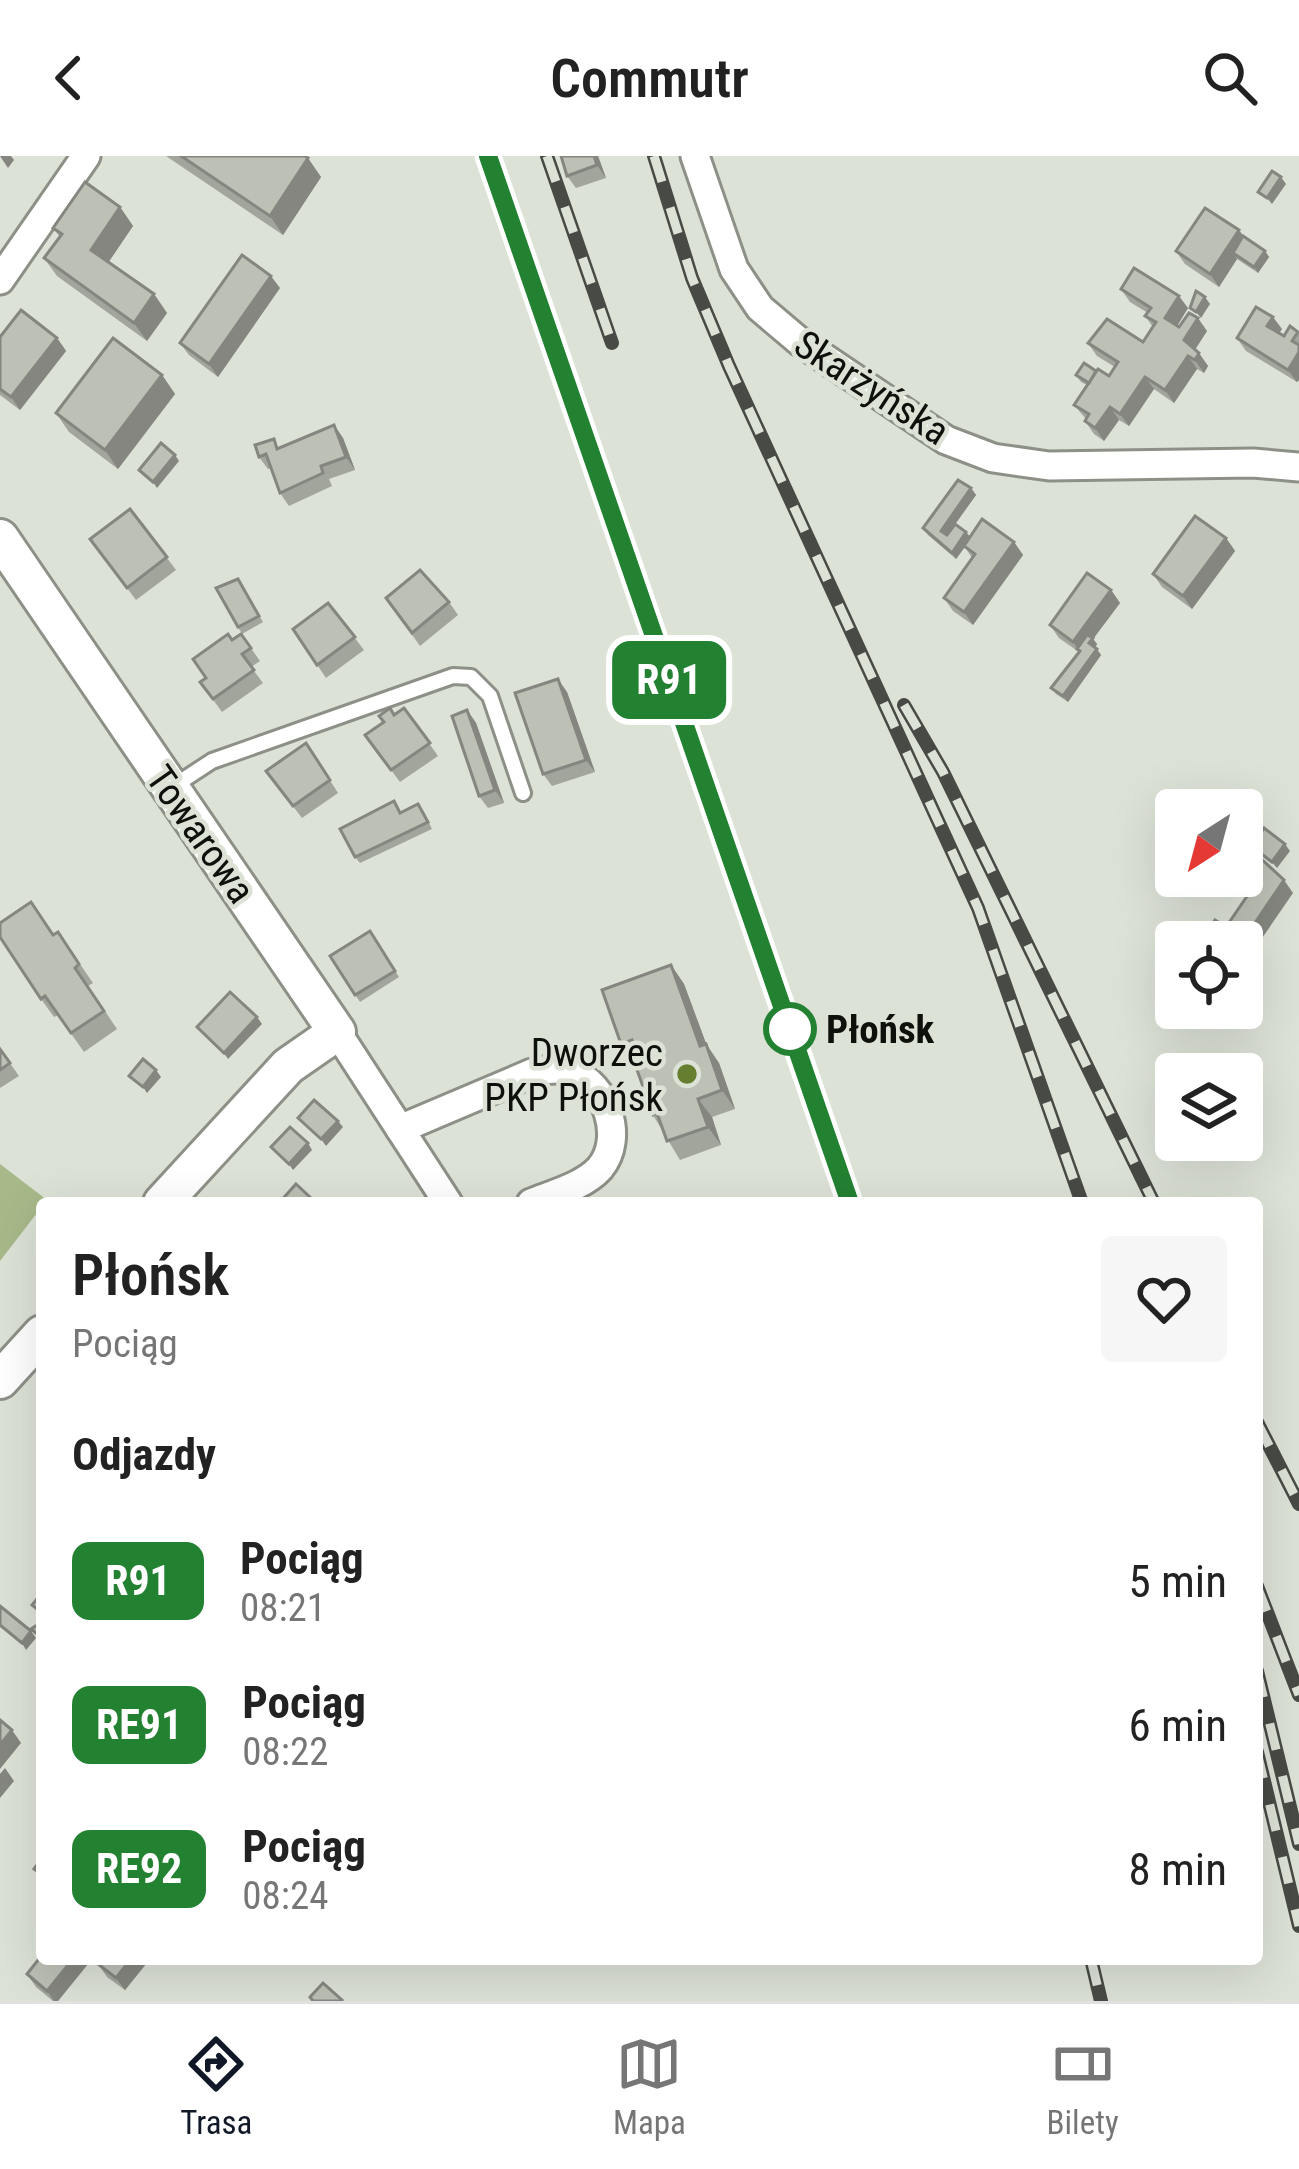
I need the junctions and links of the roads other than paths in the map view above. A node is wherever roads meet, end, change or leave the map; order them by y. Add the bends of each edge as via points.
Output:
1 (86, 156) edge
2 (695, 156) edge
3 (0, 280) edge
4 (1299, 467) edge
5 (0, 538) edge
6 (170, 789) junction
7 (523, 793) dead end
8 (337, 1032) junction
9 (400, 1130) junction
10 (168, 1197) edge
11 (444, 1197) edge
12 (545, 1197) edge
13 (36, 1341) edge
14 (0, 1380) edge

1 - 3 street
2 - 4 street, Skarżyńska via 734,269 760,308 946,440 1049,466
5 - 6 street, Towarowa
6 - 7 lane via 212,761 453,676 471,677 490,696
6 - 8 street, Towarowa
8 - 9 street, Towarowa
8 - 10 street via 288,1066
9 - 11 street, Towarowa
9 - 12 street via 532,1073 574,1072 604,1105 613,1145 598,1170
13 - 14 street

